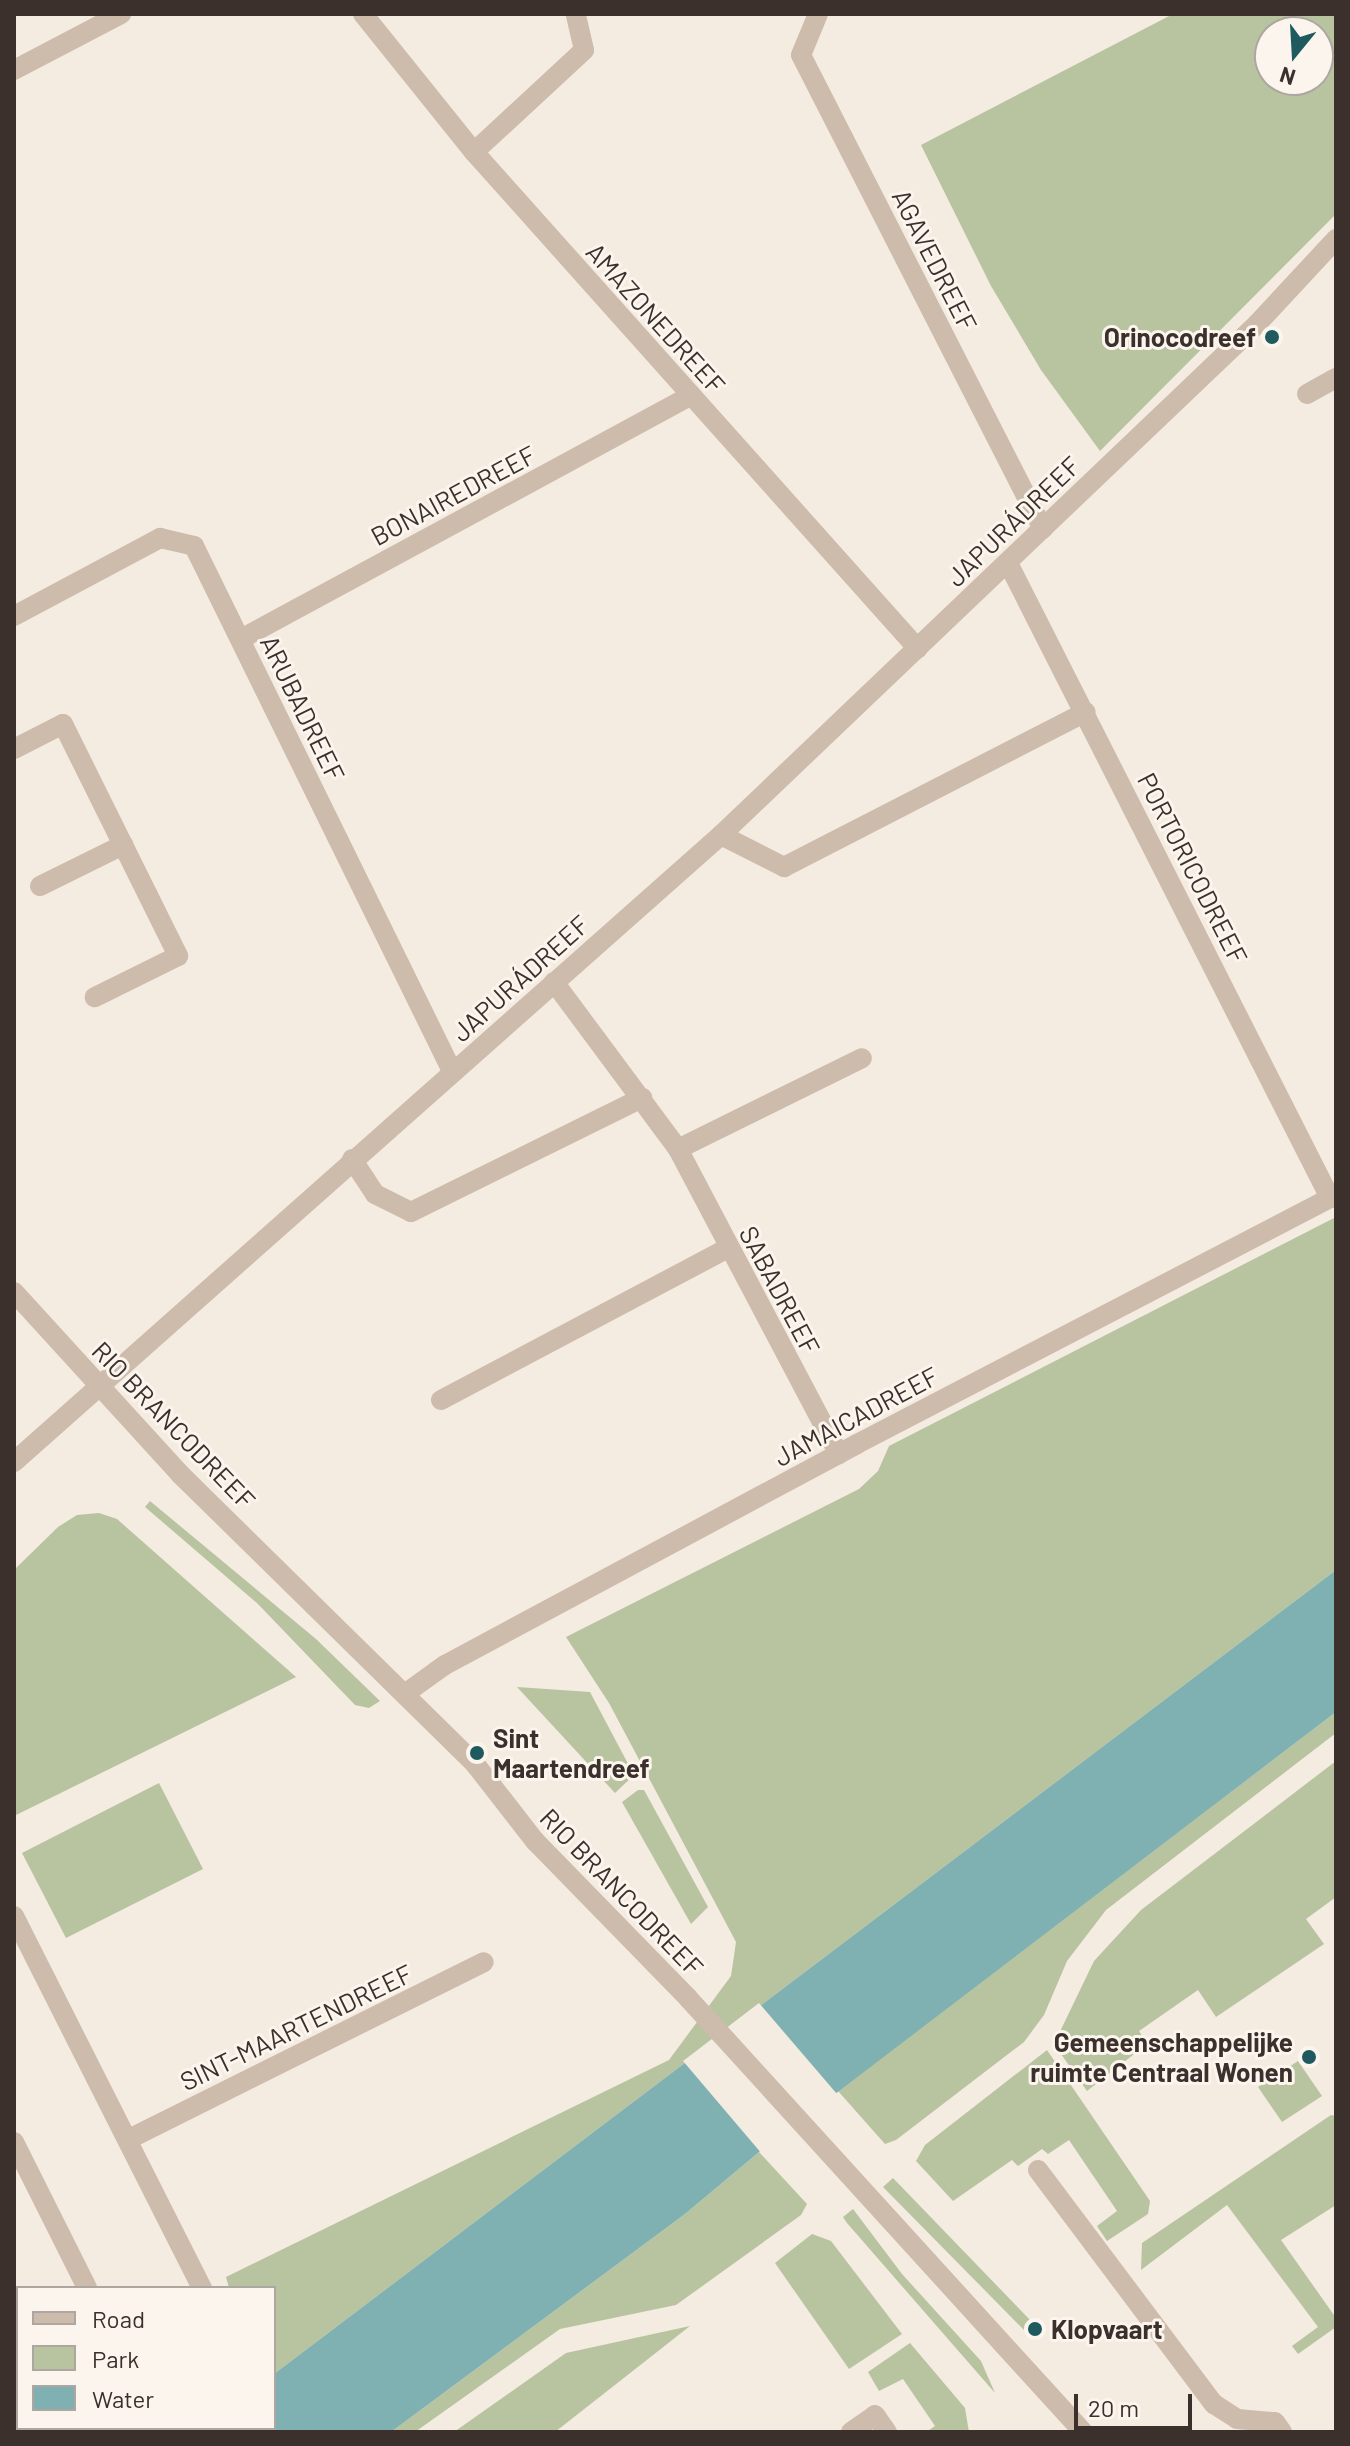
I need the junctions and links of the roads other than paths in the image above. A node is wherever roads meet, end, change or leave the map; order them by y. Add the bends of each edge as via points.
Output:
1 (121, 14) edge
2 (363, 14) edge
3 (576, 14) edge
4 (818, 14) edge
5 (14, 70) edge
6 (474, 152) junction
7 (1336, 239) edge
8 (1336, 378) edge
9 (1307, 394) dead end
10 (690, 396) junction
11 (1043, 529) junction
12 (1008, 563) junction
13 (14, 616) edge
14 (241, 639) junction
15 (918, 649) junction
16 (1085, 712) junction
17 (14, 749) edge
18 (721, 835) junction
19 (123, 845) junction
20 (40, 886) dead end
21 (554, 982) junction
22 (95, 997) dead end
23 (862, 1058) dead end
24 (453, 1073) junction
25 (642, 1098) junction
26 (678, 1149) junction
27 (352, 1159) junction
28 (1333, 1196) edge
29 (728, 1248) junction
30 (14, 1292) edge
31 (100, 1386) junction
32 (441, 1400) dead end
33 (839, 1454) junction
34 (14, 1462) edge
35 (406, 1693) junction
36 (14, 1916) edge
37 (484, 1962) dead end
38 (131, 2138) junction
39 (14, 2142) edge
40 (1038, 2170) dead end
41 (86, 2286) edge
42 (201, 2286) edge
43 (851, 2432) edge
44 (887, 2432) edge
45 (1083, 2432) edge
46 (1282, 2432) edge

1 - 5 street
2 - 6 street, AMAZONEDREEF
3 - 6 street via 584,50
4 - 11 street, AGAVEDREEF via 801,55
6 - 10 street, AMAZONEDREEF
7 - 11 street, JAPURÁDREEF via 1257,324
8 - 9 street
10 - 14 street, BONAIREDREEF
10 - 15 street, AMAZONEDREEF
11 - 12 street, JAPURÁDREEF
12 - 15 street, JAPURÁDREEF
12 - 16 street, PORTORICODREEF
13 - 14 street, ARUBADREEF via 160,538 194,546
14 - 24 street, ARUBADREEF
15 - 18 street, JAPURÁDREEF
16 - 18 street via 784,867
16 - 28 street, PORTORICODREEF
17 - 19 street via 63,724
18 - 21 street, JAPURÁDREEF
19 - 20 street
19 - 22 street via 178,956
21 - 24 street, JAPURÁDREEF
21 - 25 street, SABADREEF
23 - 26 street
24 - 27 street, JAPURÁDREEF
25 - 26 street, SABADREEF
25 - 27 street via 411,1212 375,1194
26 - 29 street, SABADREEF
27 - 31 street, JAPURÁDREEF
28 - 33 street, JAMAICADREEF
29 - 32 street
29 - 33 street, SABADREEF
30 - 31 street, RIO BRANCODREEF
31 - 34 street, JAPURÁDREEF
31 - 35 street, RIO BRANCODREEF via 180,1474
33 - 35 street, JAMAICADREEF via 445,1665
35 - 45 street, RIO BRANCODREEF via 475,1764 535,1841 718,2032
36 - 38 street
37 - 38 street, SINT-MAARTENDREEF
38 - 42 street
39 - 41 street
40 - 46 street via 1214,2404 1237,2419 1275,2422
43 - 44 street via 875,2415

